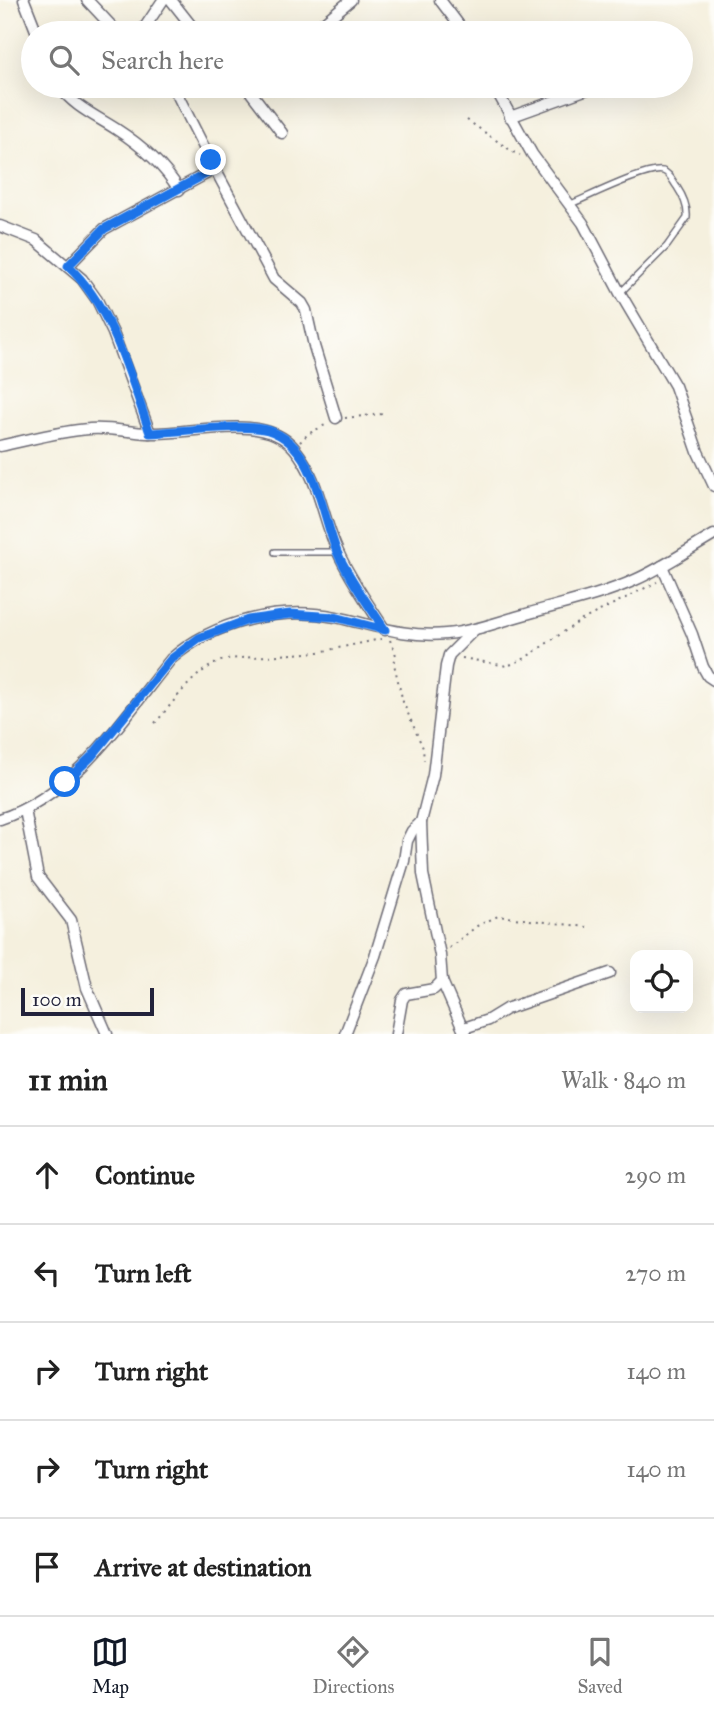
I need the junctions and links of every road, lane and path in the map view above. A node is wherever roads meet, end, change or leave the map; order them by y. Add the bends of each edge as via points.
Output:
1 (24, 0) edge
2 (87, 0) edge
3 (163, 0) edge
4 (171, 0) edge
5 (351, 0) edge
6 (440, 0) edge
7 (32, 21) edge
8 (107, 21) edge
9 (149, 21) edge
10 (188, 21) edge
11 (326, 21) edge
12 (456, 21) edge
13 (70, 98) edge
14 (179, 98) edge
15 (255, 98) edge
16 (500, 98) edge
17 (563, 98) edge
18 (510, 117) junction
19 (467, 120) dead end
20 (282, 134) dead end
21 (532, 154) junction
22 (215, 169) junction
23 (179, 191) junction
24 (570, 204) junction
25 (0, 226) edge
26 (68, 266) junction
27 (620, 293) junction
28 (336, 418) dead end
29 (150, 433) junction
30 (0, 446) edge
31 (714, 486) edge
32 (714, 535) edge
33 (275, 552) dead end
34 (337, 552) junction
35 (662, 566) junction
36 (667, 577) junction
37 (476, 628) junction
38 (385, 630) junction
39 (449, 655) junction
40 (714, 680) edge
41 (155, 723) dead end
42 (425, 765) dead end
43 (25, 810) junction
44 (0, 819) edge
45 (421, 822) junction
46 (587, 927) dead end
47 (440, 955) junction
48 (610, 974) dead end
49 (442, 981) junction
50 (465, 1031) edge
51 (107, 1034) edge
52 (345, 1034) edge
53 (396, 1034) edge

1 - 7 street
2 - 8 street
3 - 9 street
4 - 10 street
5 - 11 street
6 - 12 street
13 - 23 street via 145,150 169,173
14 - 22 street
15 - 20 street
16 - 18 street
17 - 18 street
18 - 21 street
19 - 21 path via 513,152
21 - 24 street
22 - 23 street
22 - 28 street via 274,279 306,310
23 - 26 street via 104,229
24 - 27 street via 596,243
24 - 27 lane via 661,170 682,194 687,218 667,246
25 - 26 street via 36,240
26 - 29 street via 97,300
27 - 31 street via 675,386
29 - 30 street via 93,428
29 - 34 street via 250,428 282,437 311,473
32 - 35 street
33 - 34 lane
34 - 38 street
35 - 36 street
35 - 37 street via 597,594
36 - 39 path via 580,621 507,666
36 - 40 street via 703,667
37 - 38 street via 426,636
37 - 39 street
38 - 43 street via 335,617 290,614 248,620 199,638 171,659 92,756
39 - 45 street via 433,775
41 - 42 path via 191,680 215,662 319,652 389,638 403,702 423,748
43 - 44 street
43 - 51 street via 38,877 71,920 87,988
45 - 47 street via 423,874
45 - 52 street via 407,841 375,956
46 - 47 path via 498,916
47 - 49 street
48 - 50 street via 506,1009
49 - 50 street
49 - 53 street via 434,989 406,995

